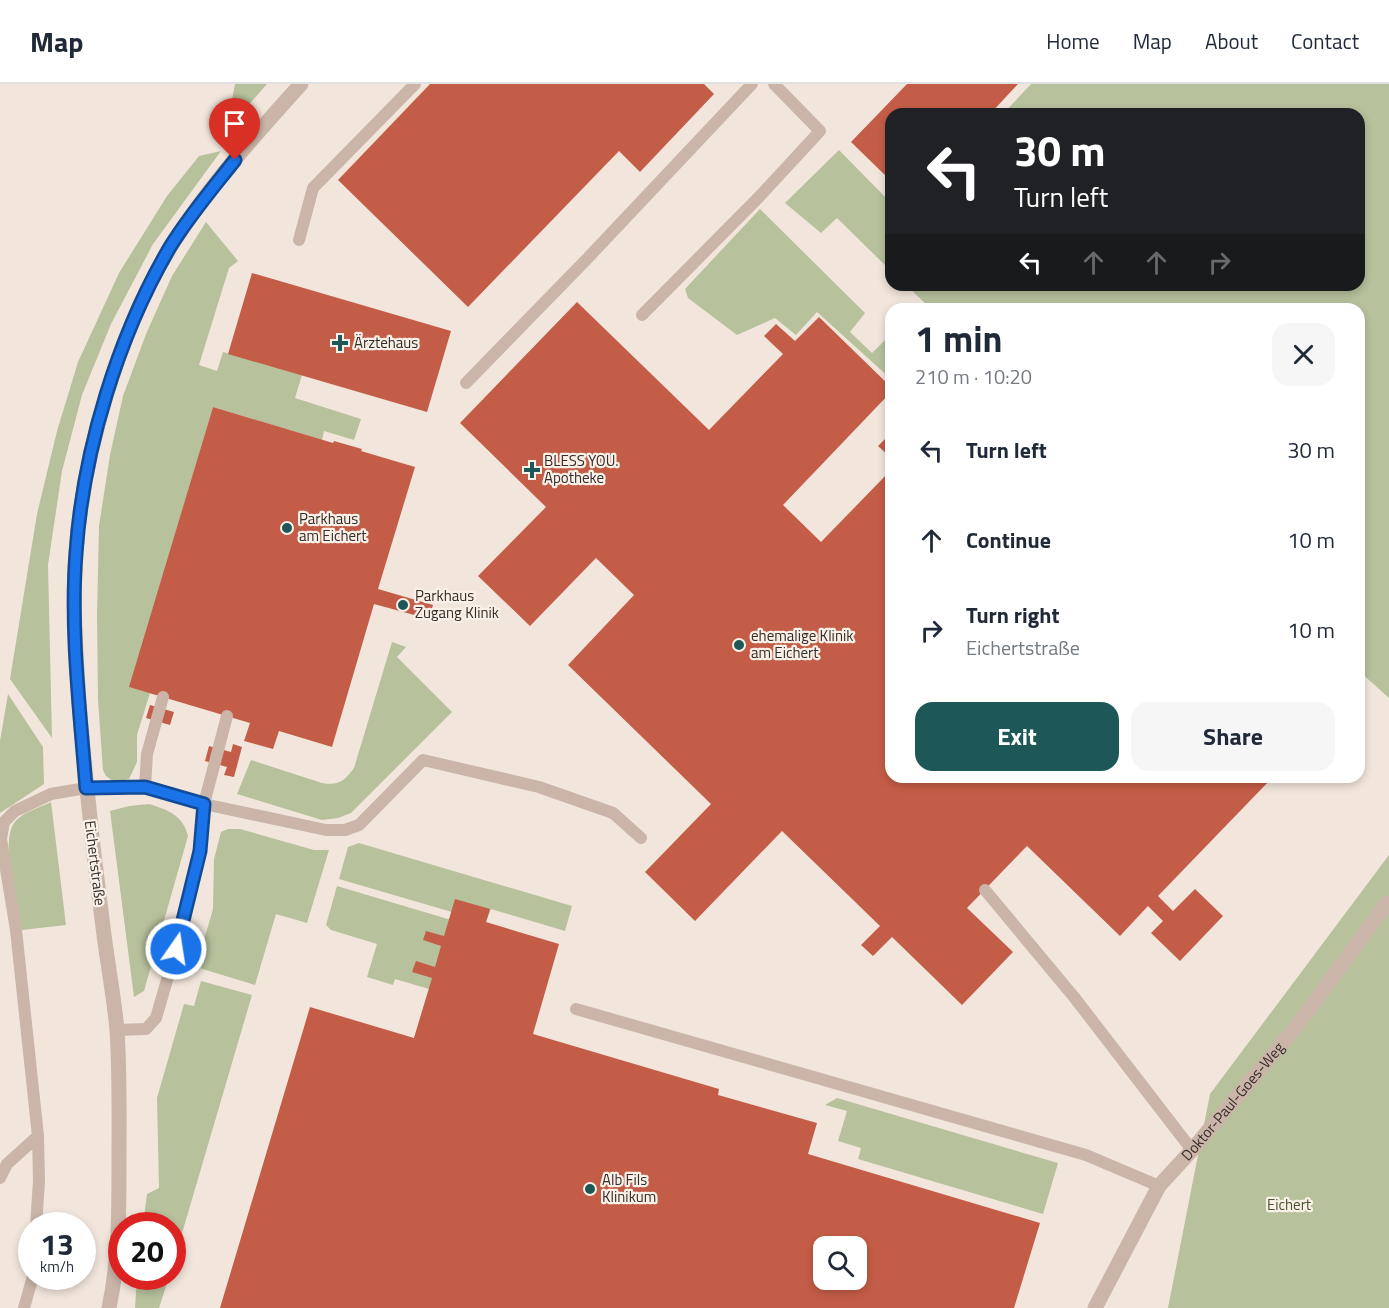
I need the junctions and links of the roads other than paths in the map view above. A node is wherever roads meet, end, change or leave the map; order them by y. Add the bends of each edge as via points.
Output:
1 (301, 84) edge
2 (416, 84) edge
3 (752, 84) edge
4 (774, 84) edge
5 (299, 240) dead end
6 (642, 315) dead end
7 (466, 382) dead end
8 (163, 697) dead end
9 (227, 716) dead end
10 (145, 787) junction
11 (86, 788) junction
12 (204, 804) junction
13 (641, 838) dead end
14 (985, 890) dead end
15 (1387, 903) dead end
16 (576, 1009) dead end
17 (117, 1030) junction
18 (38, 1136) junction
19 (1192, 1150) junction
20 (0, 1178) edge
21 (1159, 1186) junction
22 (37, 1212) edge
23 (29, 1290) edge
24 (24, 1308) edge
25 (109, 1308) edge
26 (1095, 1308) edge

1 - 11 street, Eichertstraße via 198,206 171,247 144,296 102,409 87,468 76,552 74,629
2 - 5 lane via 313,188
3 - 7 lane
4 - 6 lane via 820,130
8 - 10 lane via 147,754
9 - 12 lane
10 - 11 lane
10 - 12 lane
11 - 17 street, Eichertstraße
11 - 18 lane via 51,794 15,812 4,822 1,839 16,930
12 - 13 lane via 326,830 345,830 359,825 423,760 539,787 613,813
12 - 17 lane via 200,851 156,1018 146,1029
14 - 19 lane
15 - 19 street, Doktor-Paul-Goes-Weg via 1296,1027
16 - 21 lane via 1086,1155
17 - 25 street, Eichertstraße via 119,1232
18 - 20 lane via 7,1164
18 - 22 lane
19 - 21 street, Doktor-Paul-Goes-Weg
21 - 26 street, Doktor-Paul-Goes-Weg
23 - 24 lane

